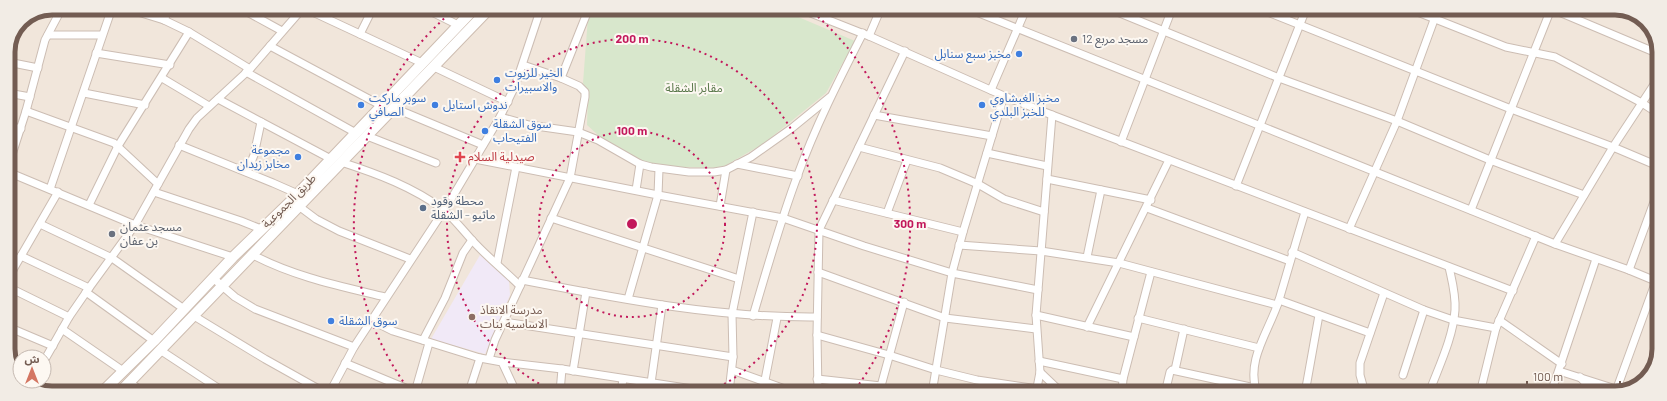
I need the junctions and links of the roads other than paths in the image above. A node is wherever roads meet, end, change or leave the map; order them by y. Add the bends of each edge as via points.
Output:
1 (58, 15) edge
2 (109, 15) edge
3 (148, 15) edge
4 (166, 15) edge
5 (253, 15) edge
6 (297, 15) edge
7 (319, 15) edge
8 (370, 15) edge
9 (438, 15) edge
10 (468, 15) edge
11 (483, 15) edge
12 (539, 15) edge
13 (586, 15) edge
14 (816, 15) edge
15 (877, 15) edge
16 (987, 15) edge
17 (1023, 15) edge
18 (1125, 15) edge
19 (1169, 15) edge
20 (1275, 15) edge
21 (1304, 15) edge
22 (1426, 15) edge
23 (1435, 15) edge
24 (1549, 15) edge
25 (1565, 15) edge
26 (1434, 18) junction
27 (164, 20) junction
28 (458, 25) junction
29 (1300, 25) junction
30 (1018, 27) junction
31 (1163, 30) junction
32 (282, 31) junction
33 (189, 32) junction
34 (48, 34) junction
35 (360, 34) junction
36 (866, 34) junction
37 (102, 35) junction
38 (270, 46) junction
39 (905, 51) junction
40 (1652, 51) edge
41 (96, 53) junction
42 (1534, 53) junction
43 (15, 63) edge
44 (422, 63) junction
45 (170, 65) junction
46 (523, 65) junction
47 (434, 67) junction
48 (38, 68) junction
49 (248, 70) junction
50 (1415, 70) junction
51 (162, 78) junction
52 (561, 78) junction
53 (1144, 78) junction
54 (1279, 78) junction
55 (1652, 88) edge
56 (991, 90) junction
57 (84, 93) junction
58 (15, 94) edge
59 (1004, 96) junction
60 (30, 97) junction
61 (830, 97) junction
62 (218, 99) junction
63 (508, 102) junction
64 (1642, 103) junction
65 (145, 105) junction
66 (209, 106) junction
67 (382, 106) junction
68 (394, 108) junction
69 (1511, 109) junction
70 (1652, 110) edge
71 (26, 111) junction
72 (874, 115) junction
73 (1052, 115) junction
74 (500, 117) junction
75 (1397, 121) junction
76 (261, 122) junction
77 (1260, 126) junction
78 (72, 127) junction
79 (15, 128) edge
80 (21, 129) junction
81 (578, 132) junction
82 (356, 133) junction
83 (367, 136) junction
84 (992, 136) junction
85 (1121, 142) junction
86 (179, 145) junction
87 (483, 145) junction
88 (118, 146) junction
89 (15, 147) edge
90 (860, 147) junction
91 (1613, 147) junction
92 (987, 153) junction
93 (331, 158) junction
94 (475, 159) junction
95 (907, 160) junction
96 (1169, 160) junction
97 (1490, 160) junction
98 (342, 162) junction
99 (436, 162) dead end
100 (1652, 163) edge
101 (640, 164) junction
102 (737, 164) junction
103 (1048, 166) junction
104 (516, 167) junction
105 (659, 169) junction
106 (726, 170) junction
107 (1376, 171) junction
108 (247, 172) junction
109 (15, 175) edge
110 (798, 176) junction
111 (570, 178) junction
112 (1046, 180) junction
113 (158, 184) junction
114 (978, 184) junction
115 (1236, 186) junction
116 (50, 189) junction
117 (636, 190) junction
118 (1101, 190) junction
119 (58, 192) junction
120 (154, 192) junction
121 (658, 195) junction
122 (1584, 195) junction
123 (833, 200) junction
124 (1151, 200) junction
125 (296, 201) junction
126 (89, 205) junction
127 (720, 206) junction
128 (1652, 207) edge
129 (1147, 208) junction
130 (443, 210) junction
131 (1471, 210) junction
132 (753, 212) junction
133 (1044, 212) junction
134 (1305, 212) junction
135 (887, 213) junction
136 (551, 218) junction
137 (783, 218) junction
138 (40, 224) junction
139 (135, 225) junction
140 (261, 229) junction
141 (1350, 229) junction
142 (819, 230) junction
143 (963, 232) junction
144 (1536, 236) junction
145 (472, 240) junction
146 (1555, 244) junction
147 (959, 245) junction
148 (642, 249) junction
149 (1041, 251) junction
150 (1292, 252) junction
151 (254, 255) junction
152 (21, 256) junction
153 (233, 257) junction
154 (1087, 257) junction
155 (112, 258) junction
156 (410, 259) junction
157 (1596, 259) junction
158 (1290, 261) junction
159 (15, 263) edge
160 (497, 263) junction
161 (1119, 263) junction
162 (1449, 266) junction
163 (1629, 270) junction
164 (818, 272) junction
165 (1151, 272) junction
166 (952, 273) junction
167 (213, 278) junction
168 (739, 279) junction
169 (1652, 280) edge
170 (521, 283) junction
171 (222, 286) junction
172 (15, 290) edge
173 (87, 290) junction
174 (1038, 290) junction
175 (1513, 291) junction
176 (586, 292) junction
177 (1384, 293) junction
178 (1652, 296) edge
179 (385, 297) junction
180 (628, 299) junction
181 (904, 302) junction
182 (1278, 302) junction
183 (662, 305) junction
184 (184, 309) junction
185 (1424, 310) junction
186 (732, 314) junction
187 (1036, 315) junction
188 (1319, 315) junction
189 (194, 316) junction
190 (753, 316) junction
191 (69, 317) junction
192 (817, 317) junction
193 (777, 318) junction
194 (945, 318) junction
195 (1138, 318) junction
196 (371, 320) junction
197 (1454, 320) junction
198 (1499, 320) junction
199 (504, 322) junction
200 (1087, 327) junction
201 (1496, 328) junction
202 (62, 329) junction
203 (1036, 329) junction
204 (1184, 329) junction
205 (15, 330) edge
206 (579, 333) junction
207 (1370, 333) junction
208 (817, 335) junction
209 (1134, 337) junction
210 (154, 341) junction
211 (426, 341) junction
212 (657, 345) junction
213 (53, 346) junction
214 (354, 347) junction
215 (1259, 348) junction
216 (51, 349) edge
217 (160, 350) junction
218 (889, 355) junction
219 (733, 357) junction
220 (480, 358) junction
221 (489, 359) junction
222 (1039, 360) junction
223 (502, 362) junction
224 (345, 364) junction
225 (1560, 367) junction
226 (562, 369) junction
227 (732, 370) junction
228 (936, 370) junction
229 (1175, 370) junction
230 (123, 371) junction
231 (573, 371) junction
232 (1040, 372) junction
233 (1403, 375) dead end
234 (1580, 377) junction
235 (623, 379) junction
236 (817, 379) junction
237 (1123, 379) junction
238 (764, 380) junction
239 (129, 382) junction
240 (651, 383) junction
241 (1621, 385) edge
242 (108, 386) edge
243 (125, 386) edge
244 (135, 386) edge
245 (215, 386) edge
246 (313, 386) edge
247 (333, 386) edge
248 (400, 386) edge
249 (416, 386) edge
250 (471, 386) edge
251 (513, 386) edge
252 (561, 386) edge
253 (622, 386) edge
254 (671, 386) edge
255 (730, 386) edge
256 (777, 386) edge
257 (818, 386) edge
258 (854, 386) edge
259 (879, 386) edge
260 (933, 386) edge
261 (1010, 386) edge
262 (1038, 386) edge
263 (1055, 386) edge
264 (1122, 386) edge
265 (1167, 386) edge
266 (1240, 386) edge
267 (1255, 386) edge
268 (1307, 386) edge
269 (1363, 386) edge
270 (1432, 386) edge
271 (1482, 386) edge
272 (1553, 386) edge
273 (1588, 386) edge
274 (1607, 386) edge

1 - 34 street
2 - 37 street
3 - 27 street
4 - 27 street
5 - 32 street
6 - 32 street
7 - 35 street
8 - 35 street
9 - 28 street
10 - 28 main road, طريق الجموعية
11 - 47 main road, طريق الجموعية
12 - 46 street
13 - 52 street
14 - 36 street
15 - 36 street
16 - 30 street
17 - 30 street
18 - 31 street
19 - 31 street
20 - 29 street
21 - 29 street
22 - 26 street
23 - 26 street
24 - 42 street
25 - 40 street
26 - 42 street via 1506,47
26 - 50 street
27 - 33 street
28 - 44 main road, طريق الجموعية
29 - 50 street
29 - 54 street
30 - 53 street
30 - 56 street
31 - 53 street
31 - 54 street
32 - 38 street
33 - 45 street
33 - 49 street
34 - 37 street
34 - 48 street
35 - 44 street
36 - 39 street
36 - 61 street
37 - 41 street
38 - 49 street
38 - 67 street
39 - 56 street
39 - 72 street
41 - 45 street
41 - 57 street
42 - 64 street via 1555,57
42 - 69 street
43 - 48 street
44 - 67 main road, طريق الجموعية
45 - 51 street
46 - 52 street
46 - 63 street
47 - 63 street
47 - 68 main road, طريق الجموعية
48 - 60 street
49 - 62 street
49 - 82 street
50 - 69 street
50 - 75 street
51 - 65 street
51 - 66 street
52 - 81 street via 579,86 585,92
53 - 77 street
53 - 85 street
54 - 75 street
54 - 77 street
55 - 64 street
56 - 59 street
57 - 65 street
57 - 78 street
58 - 60 street
59 - 73 street
59 - 84 street
60 - 71 street
61 - 102 street via 792,128
61 - 110 street
62 - 66 street
62 - 76 street
63 - 74 street
64 - 70 street
64 - 91 street
65 - 88 street
66 - 86 street via 197,118
67 - 82 main road, طريق الجموعية
68 - 83 main road, طريق الجموعية
68 - 87 street
69 - 91 street
69 - 97 street
71 - 78 street
71 - 80 street
72 - 84 street
72 - 90 street
73 - 85 street
73 - 103 street
74 - 81 street via 529,125
74 - 87 street
75 - 97 street
75 - 107 street
76 - 93 street
76 - 108 street via 254,155
77 - 107 street
77 - 115 street
78 - 88 street
78 - 116 street
79 - 80 street
80 - 89 street
81 - 101 street via 598,140
81 - 111 street
82 - 93 main road, طريق الجموعية
83 - 98 main road, طريق الجموعية
83 - 99 street
84 - 92 street
85 - 96 street
86 - 108 street
86 - 113 street
87 - 94 street
88 - 113 street
88 - 126 street
90 - 95 street
90 - 123 street
91 - 100 street
91 - 122 street
92 - 103 street
92 - 114 street
93 - 125 main road, طريق الجموعية
94 - 104 street
94 - 130 street
95 - 114 street via 940,168
95 - 135 street
96 - 115 street
96 - 124 street
97 - 122 street
97 - 131 street
98 - 125 main road, طريق الجموعية
98 - 130 street via 385,176
101 - 105 street
101 - 117 street
102 - 106 street
102 - 110 street
103 - 112 street
104 - 111 street
104 - 160 street
105 - 106 street via 689,172
105 - 121 street
106 - 127 street
107 - 131 street
107 - 141 street
108 - 125 street
109 - 116 street
110 - 137 street
111 - 117 street
111 - 136 street
112 - 118 street
112 - 133 street
113 - 120 street
114 - 133 street via 1009,200
114 - 143 street
115 - 134 street
116 - 119 street
117 - 121 street
118 - 124 street
118 - 154 street
119 - 126 street
119 - 138 street
120 - 139 street
120 - 140 street
121 - 127 street
121 - 148 street
122 - 146 street
123 - 135 street
123 - 142 street
124 - 129 street
125 - 140 main road, طريق الجموعية
125 - 151 main road, طريق الجموعية
125 - 156 street via 316,219 339,231
126 - 139 street
127 - 132 street
128 - 163 street
129 - 158 street
129 - 161 street
130 - 145 street
130 - 156 street
131 - 144 street
132 - 137 street
132 - 168 street
133 - 149 street
134 - 141 street
134 - 150 street
135 - 143 street
136 - 148 street
136 - 170 street
137 - 142 street
137 - 190 street
138 - 152 street
138 - 155 street
139 - 153 street
139 - 155 street
140 - 153 main road, طريق الجموعية
141 - 162 street
142 - 164 street
142 - 166 street
143 - 147 street
144 - 146 street
144 - 175 street
145 - 160 street
145 - 211 street via 463,253
146 - 157 street
147 - 149 street
147 - 166 street
148 - 168 street
148 - 180 street
149 - 154 street
149 - 174 street
150 - 158 street
150 - 177 street
151 - 171 main road, طريق الجموعية
151 - 179 street via 300,276
152 - 159 street
152 - 173 street
153 - 167 main road, طريق الجموعية
154 - 161 street
155 - 173 street
155 - 184 street
156 - 179 street
157 - 163 street
157 - 225 street
158 - 182 street
160 - 170 street
161 - 165 street
161 - 200 street
162 - 175 street
162 - 197 street via 1455,297
163 - 169 street
164 - 181 street
164 - 192 street
165 - 182 street
165 - 195 street
166 - 174 street
166 - 194 street
167 - 171 street
167 - 184 main road, طريق الجموعية
168 - 186 street
170 - 176 street
170 - 199 street
171 - 189 main road, طريق الجموعية
171 - 214 street via 255,308
172 - 191 street
173 - 191 street
173 - 210 street
174 - 187 street
175 - 198 street
176 - 180 street
176 - 206 street
177 - 185 street
177 - 207 street
178 - 241 street
179 - 196 street
180 - 183 street
181 - 194 street
181 - 218 street
182 - 188 street
182 - 215 street
183 - 186 street
183 - 212 street
184 - 210 main road, طريق الجموعية
185 - 197 street
185 - 233 street
186 - 190 street
186 - 219 street
187 - 200 street
187 - 203 street
188 - 207 street
188 - 268 street
189 - 217 main road, طريق الجموعية
189 - 246 street
190 - 193 street
191 - 202 street
192 - 193 street
192 - 208 street
193 - 238 street
194 - 203 street
194 - 228 street
195 - 204 street
195 - 209 street
196 - 211 street via 386,328
196 - 214 street
197 - 201 street
197 - 270 street
198 - 201 street
198 - 225 street
199 - 206 street
199 - 221 street
200 - 209 street
201 - 271 street
202 - 213 street
202 - 230 street
203 - 222 street
204 - 215 street
204 - 229 street
205 - 213 street
206 - 212 street
206 - 231 street
207 - 269 street via 1360,363
208 - 218 street
208 - 236 street
209 - 237 street
210 - 230 main road, طريق الجموعية
211 - 220 street
211 - 249 street
212 - 219 street
212 - 240 street
213 - 216 street
214 - 224 street
215 - 267 street via 1253,371
217 - 239 main road, طريق الجموعية
217 - 245 street
218 - 228 street
218 - 259 street
219 - 227 street
220 - 221 street
220 - 250 street
221 - 223 street
222 - 232 street
222 - 237 street
223 - 226 street
223 - 251 street
224 - 247 street
224 - 248 street
225 - 234 street
225 - 272 street
226 - 231 street
226 - 252 street
227 - 238 street
227 - 255 street
228 - 260 street
228 - 261 street
229 - 265 street via 1170,372
229 - 266 street
230 - 242 main road, طريق الجموعية
231 - 235 street
232 - 262 street
232 - 263 street
234 - 273 street
234 - 274 street
235 - 240 street
235 - 253 street
236 - 257 street
236 - 258 street
237 - 264 street
238 - 256 street
239 - 243 main road, طريق الجموعية
239 - 244 street
240 - 254 street

